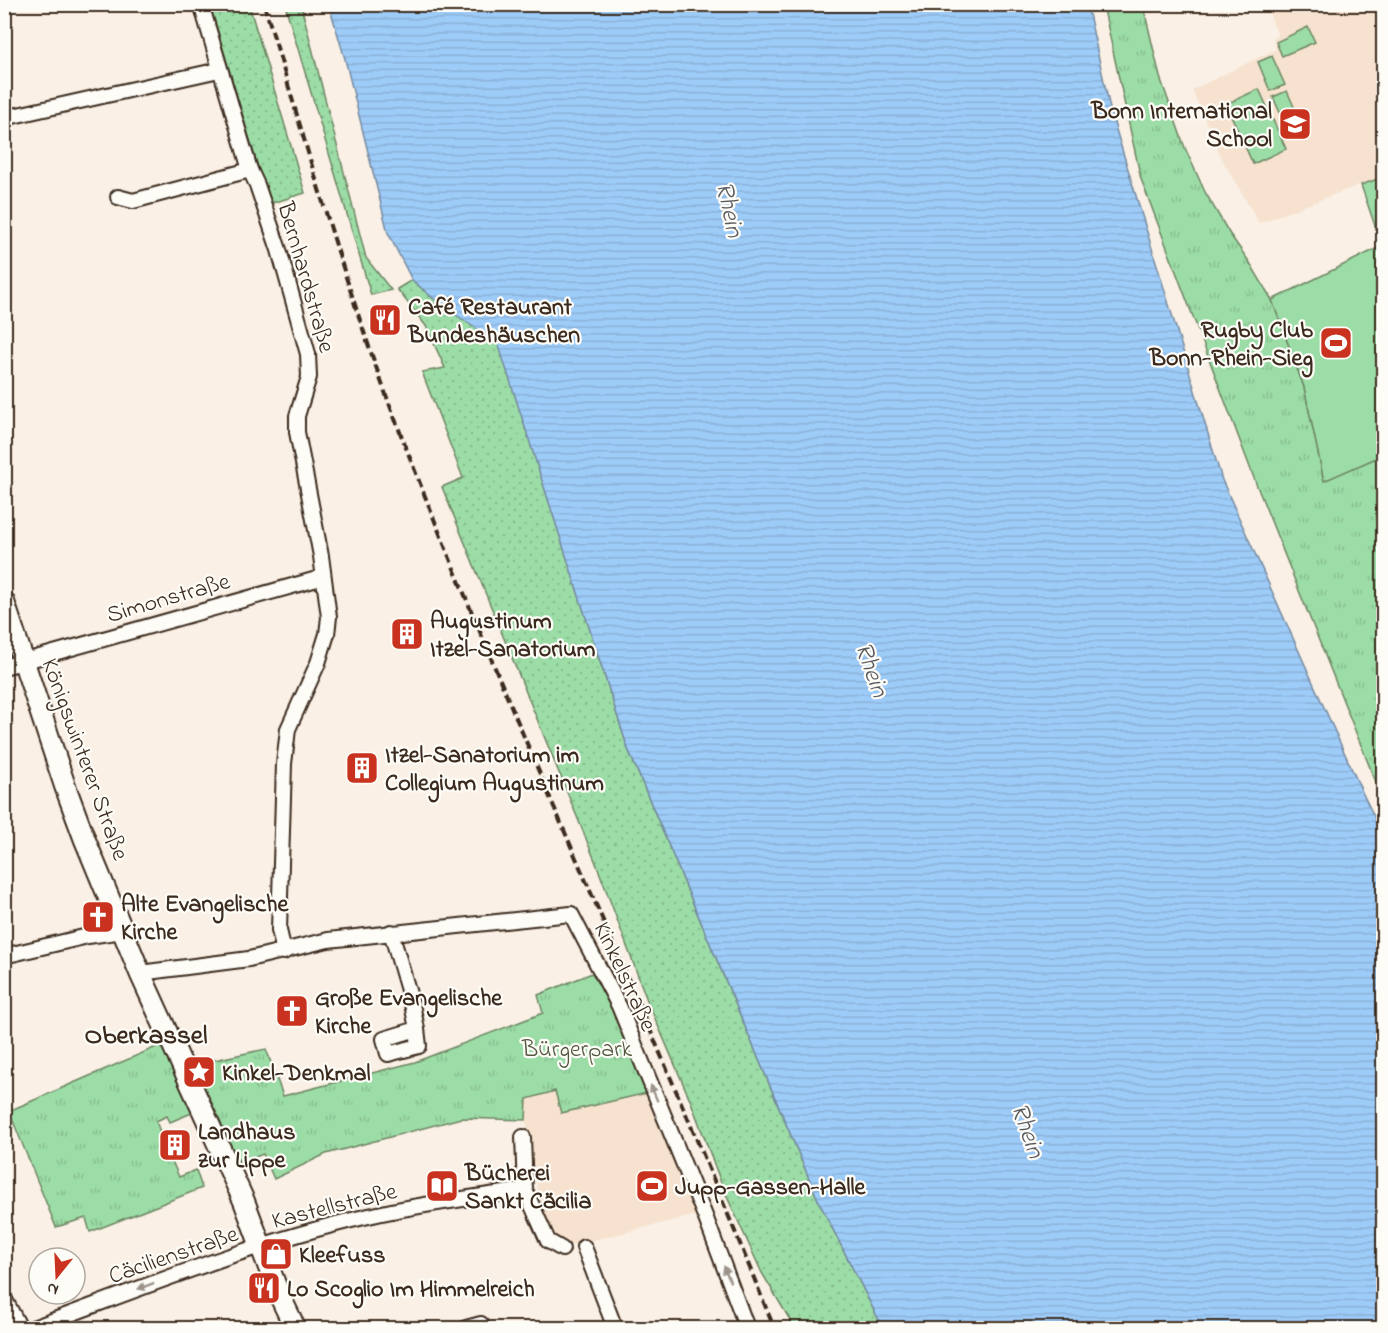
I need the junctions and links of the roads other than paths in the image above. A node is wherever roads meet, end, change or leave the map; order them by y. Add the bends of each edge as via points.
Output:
1 (201, 4) edge
2 (219, 70) junction
3 (4, 118) edge
4 (250, 170) junction
5 (118, 197) dead end
6 (323, 574) junction
7 (6, 613) edge
8 (24, 661) junction
9 (4, 667) edge
10 (123, 932) junction
11 (391, 932) junction
12 (285, 952) junction
13 (4, 956) edge
14 (140, 973) junction
15 (417, 1029) dead end
16 (523, 1137) dead end
17 (525, 1190) junction
18 (261, 1247) junction
19 (584, 1247) dead end
20 (562, 1249) dead end
21 (4, 1298) edge
22 (481, 1324) dead end
23 (20, 1329) edge
24 (33, 1329) edge
25 (295, 1329) edge
26 (466, 1329) edge
27 (615, 1329) edge
28 (747, 1329) edge

1 - 2 street, Bernhardstraße
2 - 3 street
2 - 4 street, Bernhardstraße
4 - 5 street via 133,201
4 - 6 street, Bernhardstraße via 279,250 308,354 309,377 297,416 297,432
6 - 8 street, Simonstraße via 305,583
6 - 12 street, Bernhardstraße via 329,617 327,634 288,729 284,764 279,930
7 - 8 main road, Königswinterer Straße
8 - 9 street, Simonstraße
8 - 10 main road, Königswinterer Straße via 65,786
10 - 13 street
10 - 14 main road, Königswinterer Straße
11 - 12 street, Kinkelstraße via 328,940
11 - 15 street
28 -> 11 street, Kinkelstraße via 619,1006 571,914
12 - 14 street, Kinkelstraße
14 - 18 main road, Königswinterer Straße via 227,1161
16 - 17 street
17 - 18 street, Kastellstraße via 382,1213
17 - 20 street via 548,1241
18 -> 24 street, Cäcilienstraße via 174,1275
18 - 25 main road, Königswinterer Straße
19 - 27 street
21 - 23 street
22 - 26 street

